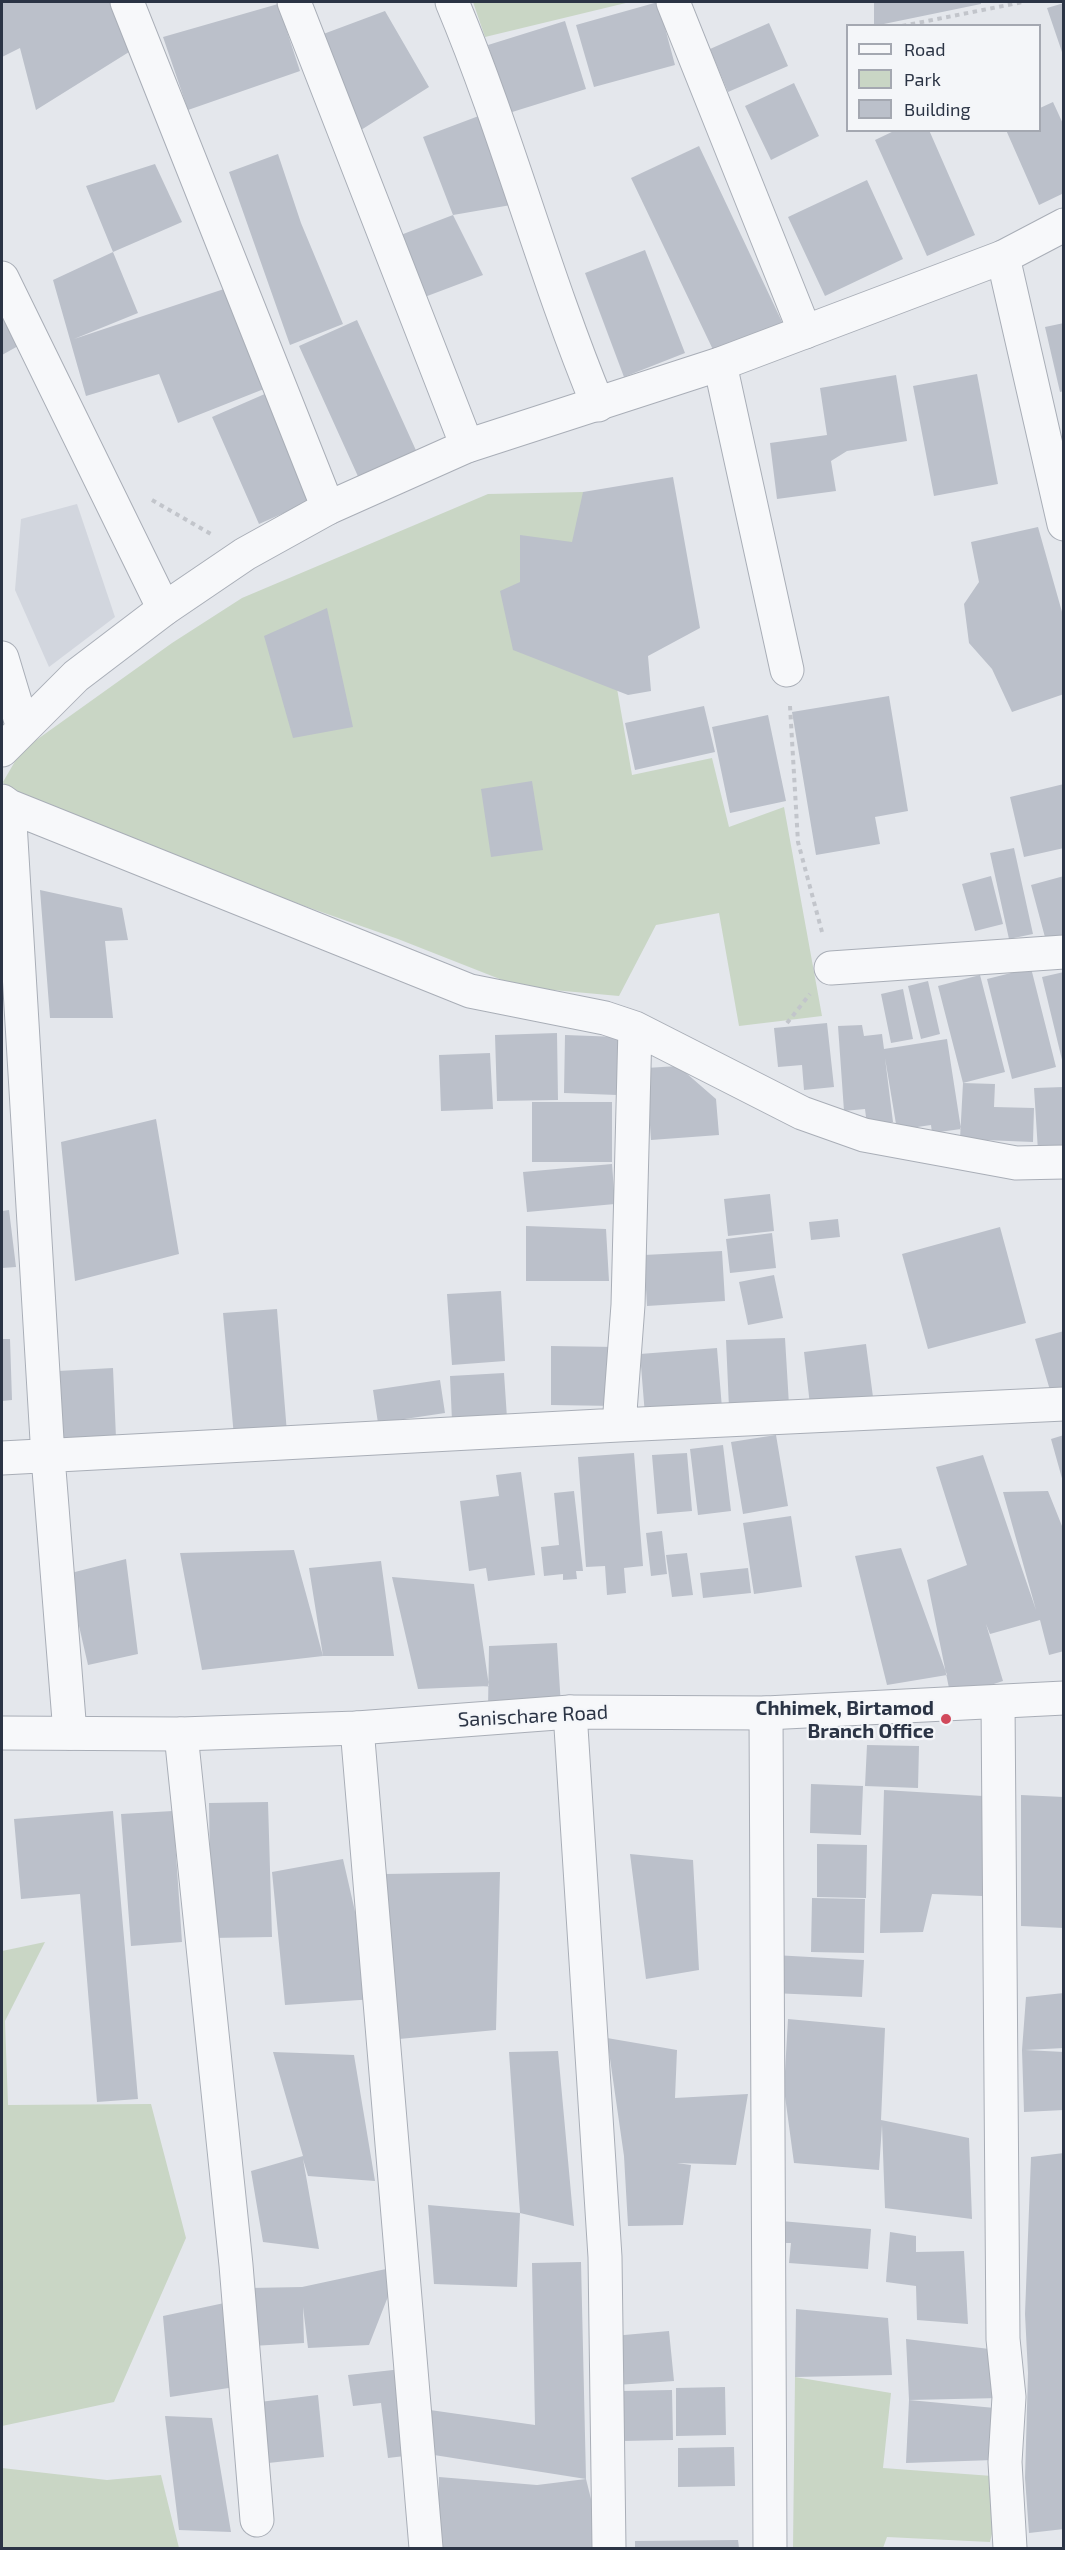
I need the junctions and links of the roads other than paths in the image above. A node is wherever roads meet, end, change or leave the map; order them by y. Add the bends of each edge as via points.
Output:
1 (127, 2) edge
2 (294, 2) edge
3 (452, 2) edge
4 (673, 2) edge
5 (1064, 225) edge
6 (1004, 257) junction
7 (2, 278) edge
8 (804, 332) junction
9 (720, 364) junction
10 (598, 405) junction
11 (467, 446) junction
12 (328, 508) junction
13 (1064, 524) edge
14 (164, 609) junction
15 (2, 658) edge
16 (787, 670) road end
17 (12, 739) edge
18 (5, 803) edge
19 (1064, 952) edge
20 (831, 968) road end
21 (635, 1028) junction
22 (1064, 1162) edge
23 (1064, 1404) edge
24 (619, 1425) junction
25 (48, 1456) junction
26 (2, 1458) edge
27 (1064, 1698) edge
28 (998, 1702) junction
29 (570, 1712) junction
30 (765, 1713) junction
31 (357, 1728) junction
32 (70, 1733) junction
33 (2, 1734) edge
34 (181, 1734) junction
35 (257, 2520) dead end
36 (426, 2548) edge
37 (609, 2548) edge
38 (770, 2548) edge
39 (1010, 2548) edge

1 - 12 street
2 - 11 street
3 - 10 street via 473,51 557,303
4 - 8 street
5 - 6 street
6 - 8 street
6 - 13 street
7 - 14 street
8 - 9 street
9 - 10 street
9 - 16 street
10 - 11 street
11 - 12 street
12 - 14 street via 245,554
14 - 17 street via 76,676
15 - 17 street
18 - 21 street via 470,991 605,1018
18 - 25 street
19 - 20 street
21 - 22 street via 802,1113 864,1135 1016,1163
21 - 24 street via 628,1305
23 - 24 street
24 - 25 street
25 - 26 street
25 - 32 street
27 - 28 street, Sanischare Road
28 - 30 street, Sanischare Road
28 - 39 street via 1003,2338 1009,2397 1005,2462
29 - 30 street, Sanischare Road
29 - 31 street, Sanischare Road
29 - 37 street via 605,2258
30 - 38 street
31 - 34 street, Sanischare Road
31 - 36 street
32 - 33 street, Sanischare Road
32 - 34 street, Sanischare Road
34 - 35 street via 236,2265

